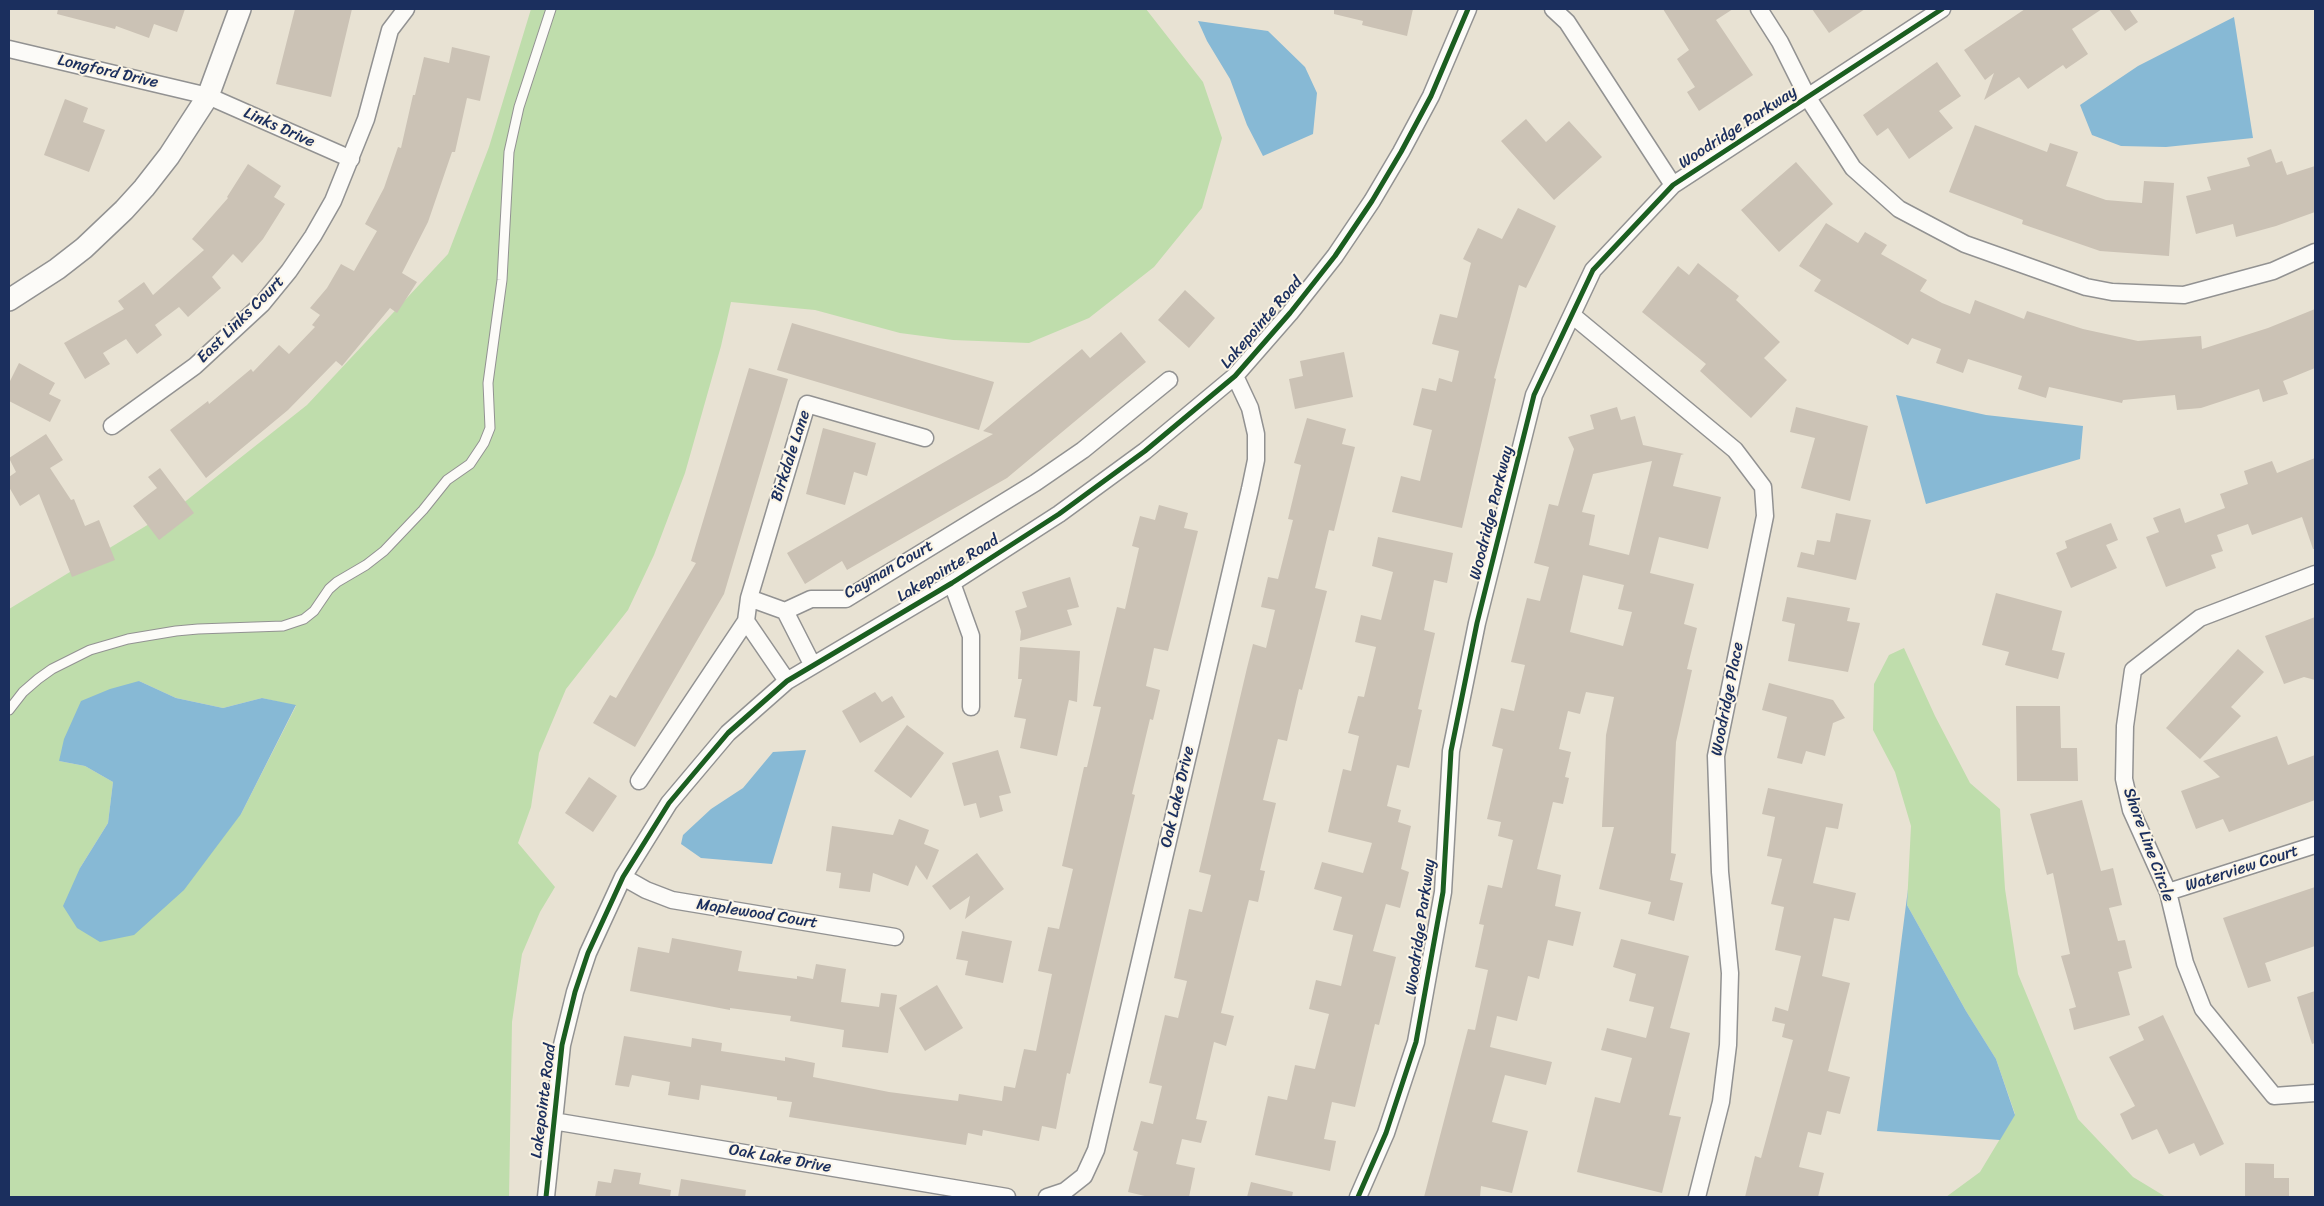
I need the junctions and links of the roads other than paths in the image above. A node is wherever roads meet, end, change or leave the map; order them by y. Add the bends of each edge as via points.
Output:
1 (240, 9) edge
2 (406, 9) edge
3 (551, 9) edge
4 (1468, 9) edge
5 (1553, 9) edge
6 (1759, 9) edge
7 (1942, 9) edge
8 (9, 49) edge
9 (208, 96) junction
10 (1808, 98) junction
11 (351, 159) junction
12 (1673, 185) junction
13 (2315, 252) edge
14 (9, 300) edge
15 (1572, 315) junction
16 (1235, 376) junction
17 (1169, 380) dead end
18 (112, 426) dead end
19 (925, 438) dead end
20 (2315, 574) edge
21 (952, 582) junction
22 (749, 598) junction
23 (785, 611) junction
24 (746, 621) junction
25 (812, 664) junction
26 (787, 681) junction
27 (971, 707) dead end
28 (9, 710) edge
29 (639, 781) dead end
30 (2315, 845) edge
31 (623, 877) junction
32 (2168, 892) junction
33 (895, 937) dead end
34 (2315, 1093) edge
35 (553, 1121) junction
36 (546, 1197) edge
37 (1007, 1197) edge
38 (1047, 1197) edge
39 (1358, 1197) edge
40 (1697, 1197) edge

1 - 9 street
2 - 11 street, East Links Court via 390,30 366,119
3 - 28 lane via 512,134 502,280 488,383 490,428 470,464 447,480 384,551 337,582 304,619 283,626 176,631 128,639 90,650 38,678
4 - 16 street, Lakepointe Road via 1431,96 1372,201 1336,256
5 - 12 street via 1567,22
6 - 10 street
7 - 10 street, Woodridge Parkway
8 - 9 street, Longford Drive
9 - 11 street, Links Drive
9 - 14 street via 169,156 124,210 57,269
10 - 12 street, Woodridge Parkway
10 - 13 street via 1853,168 1899,209 1965,244 2086,286 2112,292 2184,294 2273,271
11 - 18 street, East Links Court via 313,236 290,271 262,304 195,366
12 - 15 street, Woodridge Parkway via 1593,270
15 - 39 street, Woodridge Parkway via 1534,395 1477,623 1451,751 1443,892 1416,1042 1386,1133
15 - 40 street, Woodridge Place via 1735,450 1763,487 1765,516 1716,756 1720,872 1730,973 1728,1036 1721,1102
16 - 21 street, Lakepointe Road via 1145,451 1059,514
16 - 38 street, Oak Lake Drive via 1250,408 1256,434 1256,460 1250,489 1096,1150 1084,1176 1065,1191
17 - 23 street, Cayman Court via 1084,450 846,599 811,599
19 - 22 street, Birkdale Lane via 807,404
20 - 32 street, Shore Line Circle via 2200,618 2133,670 2125,726 2124,780 2131,810
21 - 25 street, Lakepointe Road
21 - 27 street via 971,636
22 - 23 street
22 - 24 street
23 - 25 street
24 - 26 street
24 - 29 street
25 - 26 street, Lakepointe Road
26 - 31 street, Lakepointe Road via 728,733 698,767 668,803
30 - 32 street, Waterview Court
31 - 33 street, Maplewood Court via 672,900
31 - 35 street, Lakepointe Road via 588,953 575,992 562,1045
32 - 34 street, Shore Line Circle via 2185,963 2203,1009 2274,1096
35 - 36 street, Lakepointe Road
35 - 37 street, Oak Lake Drive

